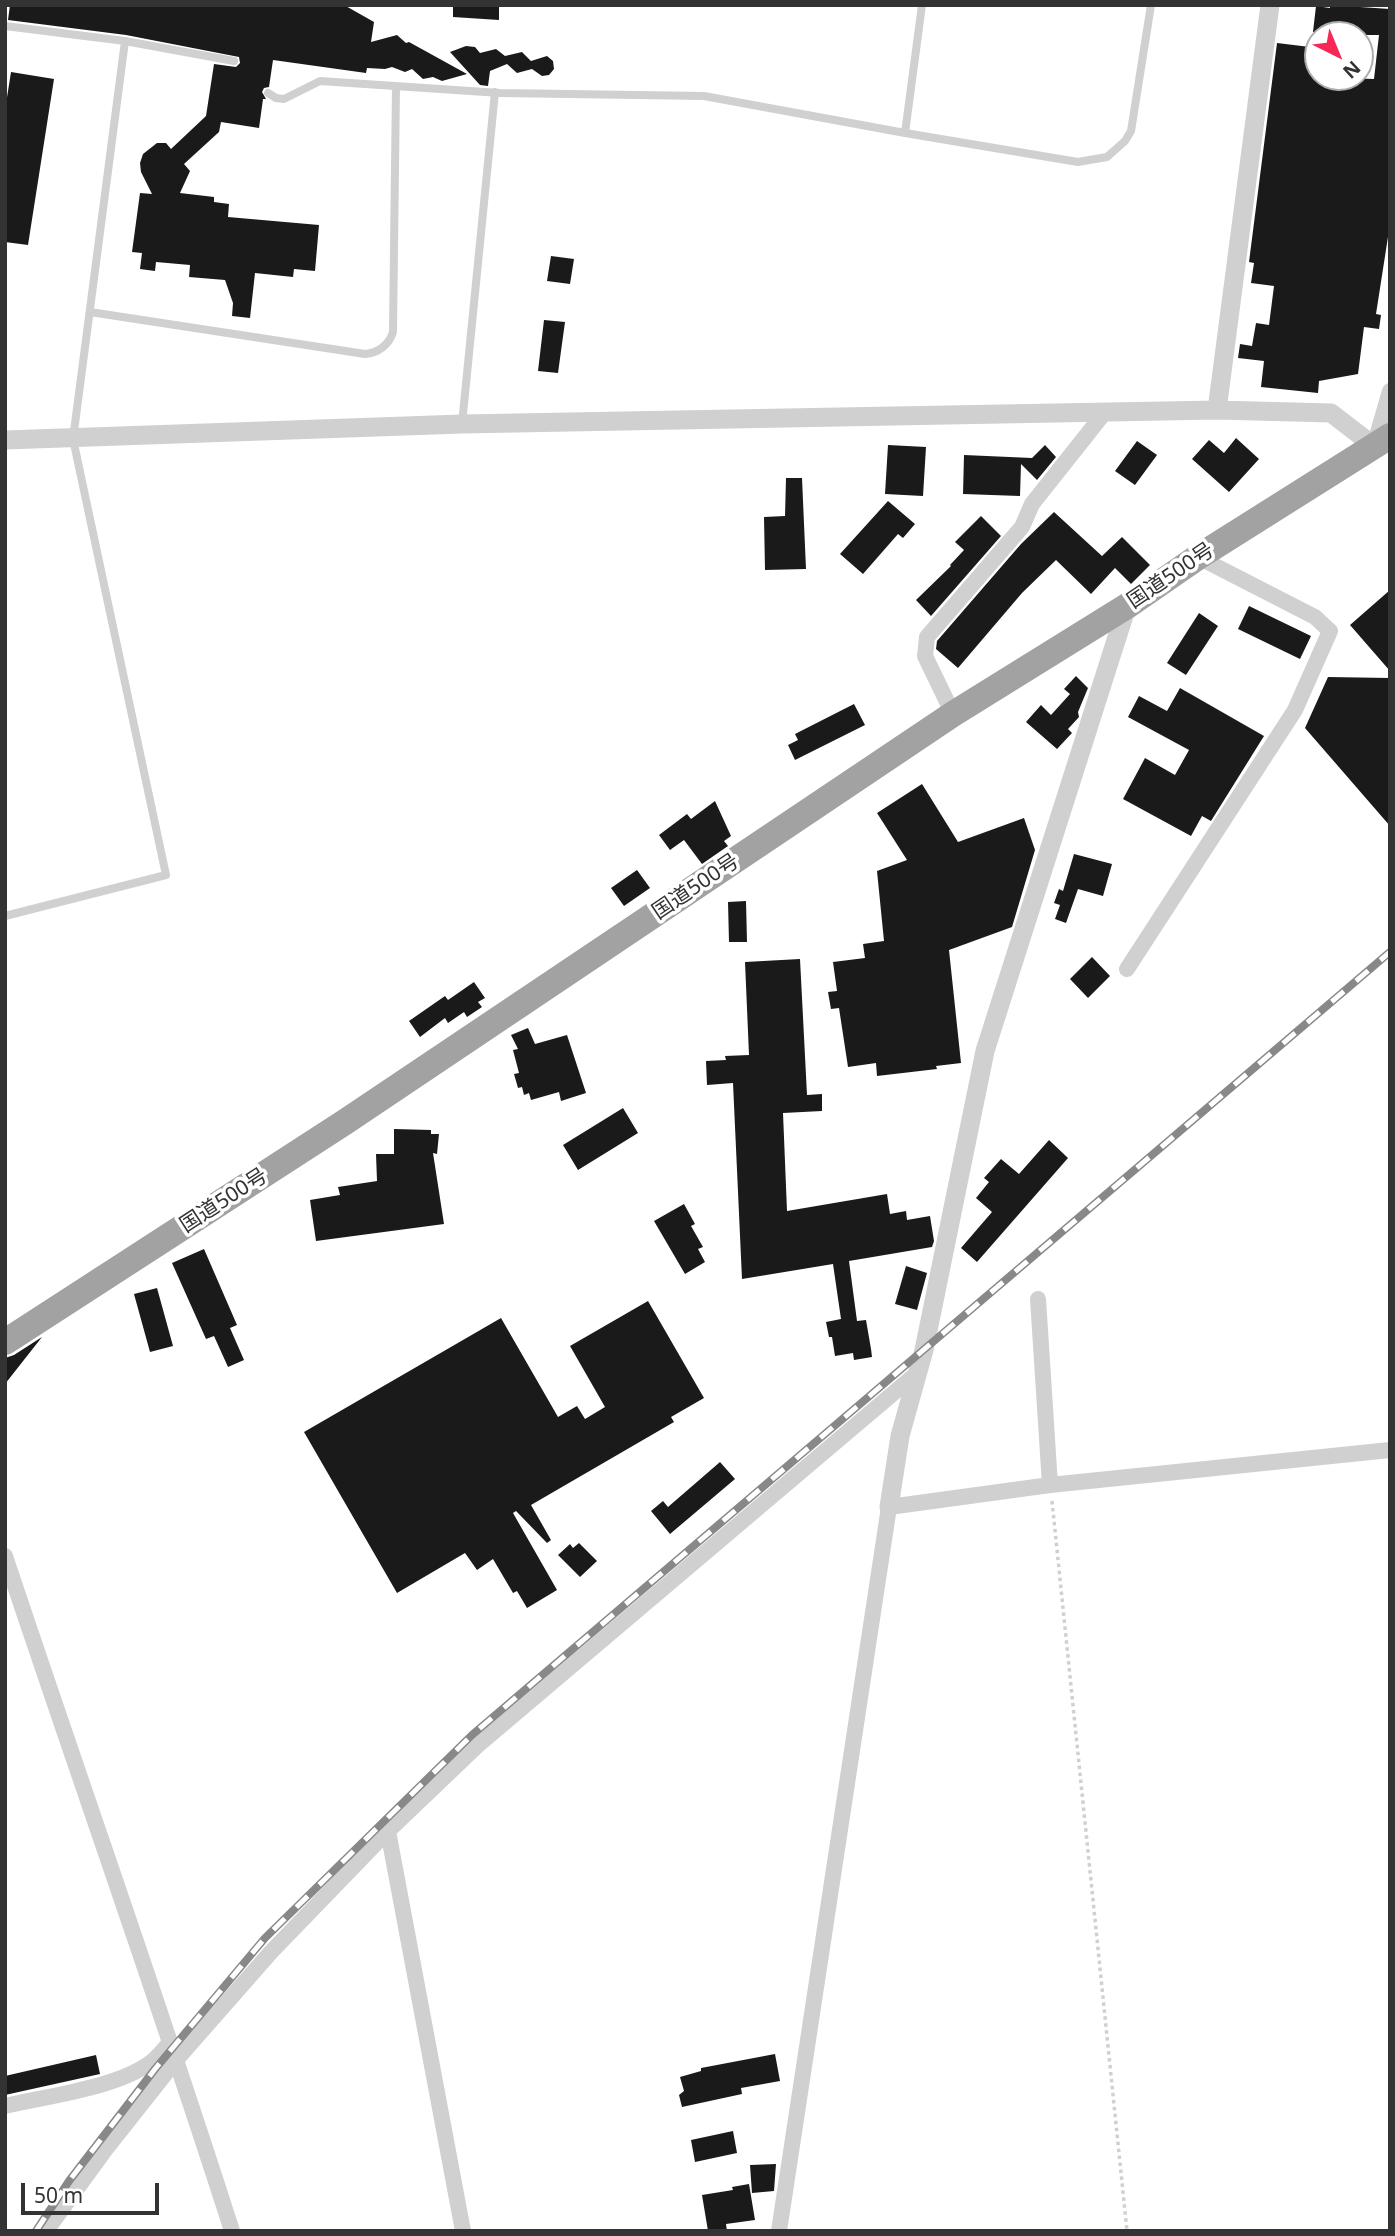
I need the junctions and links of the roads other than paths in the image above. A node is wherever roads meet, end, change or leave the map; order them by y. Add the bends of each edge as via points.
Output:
1 (922, 5) edge
2 (1151, 5) edge
3 (1270, 5) edge
4 (5, 26) edge
5 (125, 41) junction
6 (234, 61) dead end
7 (396, 86) junction
8 (495, 92) junction
9 (268, 93) dead end
10 (905, 133) junction
11 (90, 312) junction
12 (1390, 391) edge
13 (1217, 410) junction
14 (1105, 412) junction
15 (462, 424) junction
16 (73, 439) junction
17 (5, 440) edge
18 (1382, 441) edge
19 (1198, 557) junction
20 (1126, 606) junction
21 (953, 714) junction
22 (5, 916) edge
23 (1127, 969) dead end
24 (1038, 1299) dead end
25 (5, 1342) edge
26 (916, 1374) junction
27 (1390, 1450) edge
28 (1050, 1485) junction
29 (889, 1507) junction
30 (5, 1556) edge
31 (388, 1831) junction
32 (170, 2042) junction
33 (177, 2059) junction
34 (5, 2106) edge
35 (46, 2231) edge
36 (232, 2231) edge
37 (463, 2231) edge
38 (779, 2231) edge

1 - 10 lane
2 - 10 lane via 1130,131 1107,157 1078,162
3 - 13 street
4 - 5 lane
5 - 6 lane
5 - 11 lane
7 - 8 lane
7 - 9 lane via 320,81 284,99
7 - 11 lane via 393,332 381,349 365,354
8 - 10 lane via 704,96
8 - 15 lane
11 - 16 lane
12 - 18 street
13 - 14 street
13 - 18 street via 1332,413
14 - 15 street
14 - 21 street via 1032,504 1022,527 927,637 926,656
15 - 16 street
16 - 17 street
16 - 22 lane via 166,875
18 - 19 highway, 国道500号
19 - 20 highway, 国道500号
19 - 23 street via 1315,617 1330,631 1296,710
20 - 21 highway, 国道500号
20 - 26 street via 985,1051
21 - 25 highway, 国道500号 via 345,1122
24 - 28 street
26 - 29 street
26 - 31 street via 477,1746
27 - 28 street
28 - 29 street
29 - 38 street
30 - 32 street
31 - 33 street via 271,1952
31 - 37 street
32 - 33 street
32 - 34 street via 155,2059 131,2074
33 - 35 street
33 - 36 street

